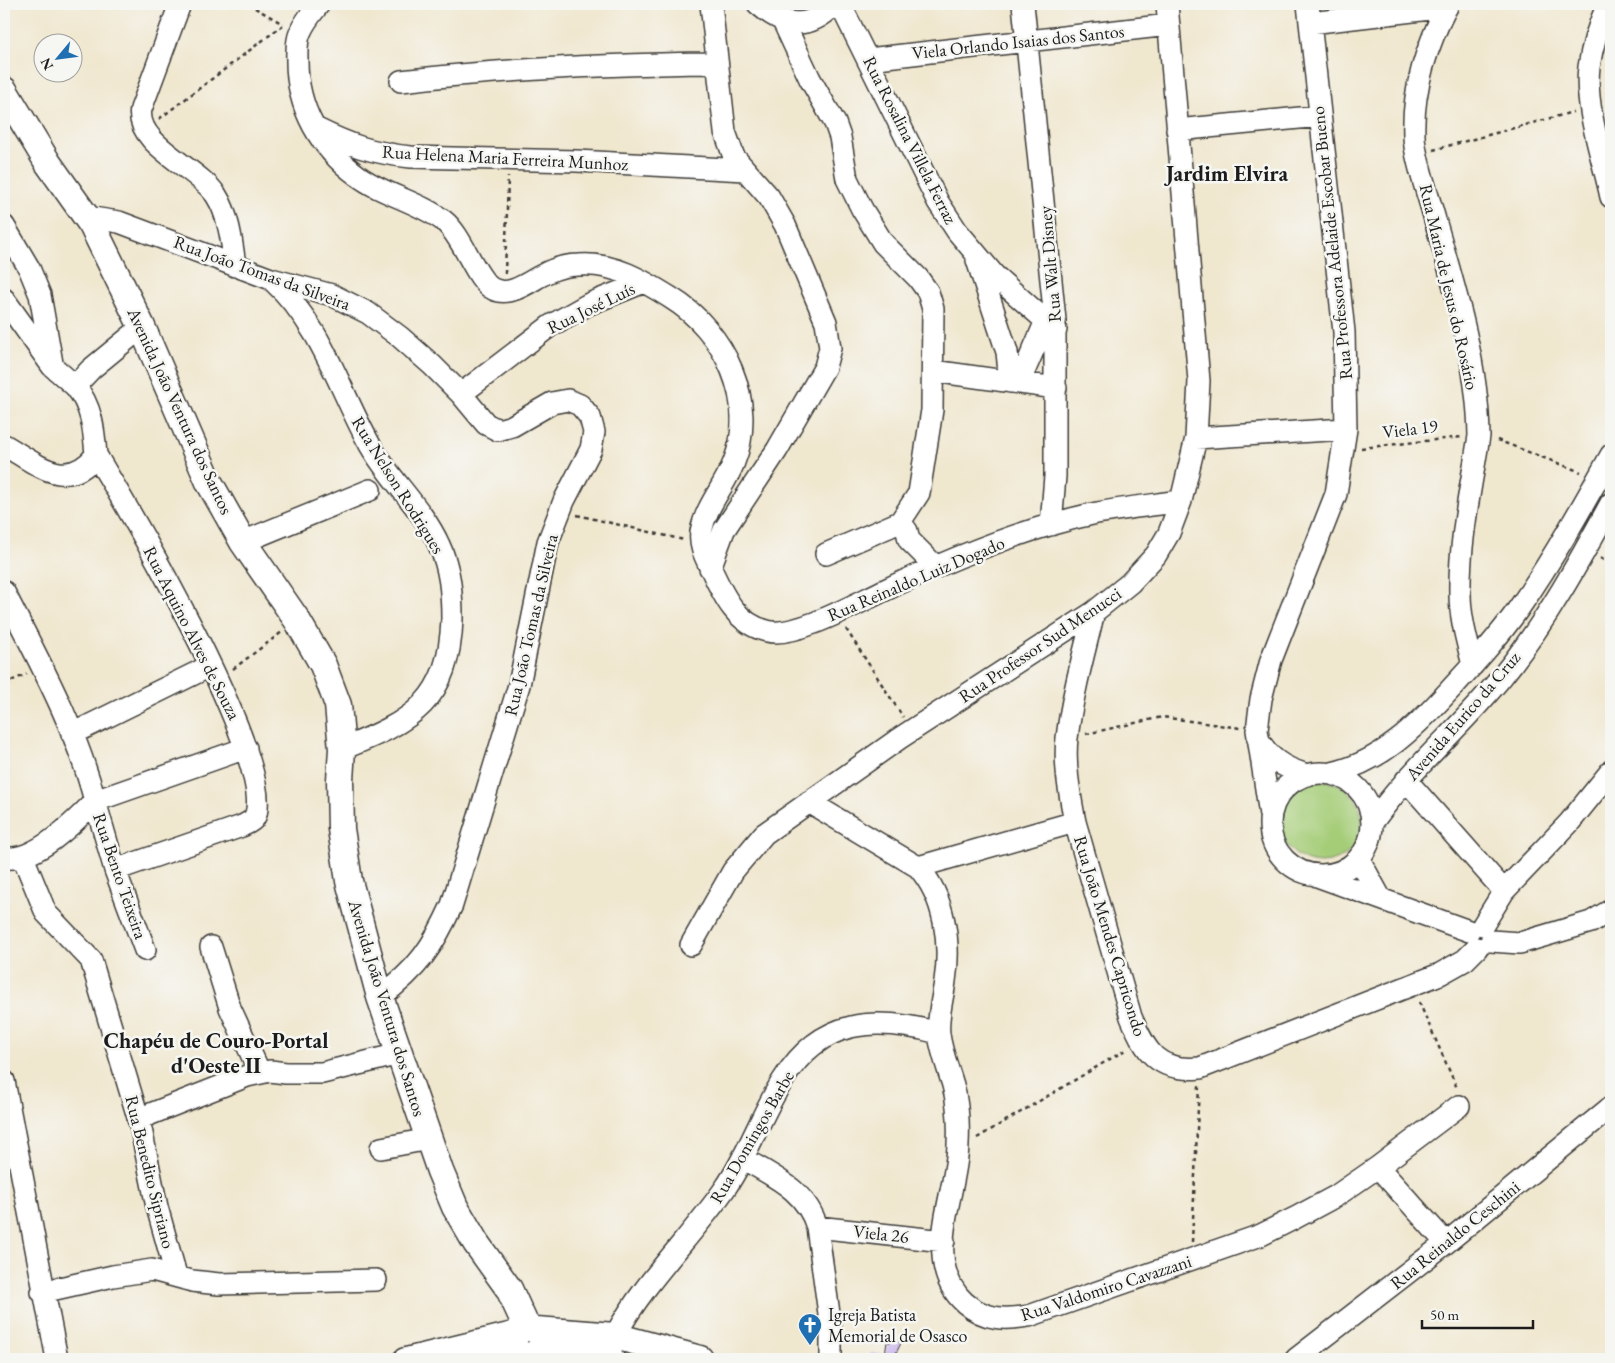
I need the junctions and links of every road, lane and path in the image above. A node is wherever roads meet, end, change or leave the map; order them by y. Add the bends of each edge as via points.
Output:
1 (180, 4) edge
2 (248, 4) edge
3 (319, 4) edge
4 (711, 4) edge
5 (758, 4) edge
6 (835, 4) edge
7 (840, 4) edge
8 (1023, 4) edge
9 (1608, 4) edge
10 (1448, 6) edge
11 (1309, 13) edge
12 (1168, 14) edge
13 (783, 21) junction
14 (291, 29) junction
15 (1027, 42) junction
16 (868, 58) junction
17 (717, 63) junction
18 (401, 81) dead end
19 (4, 90) edge
20 (1591, 106) junction
21 (1320, 116) junction
22 (312, 127) junction
23 (1178, 130) junction
24 (144, 131) junction
25 (1418, 155) junction
26 (509, 159) junction
27 (745, 170) junction
28 (1611, 197) edge
29 (86, 217) junction
30 (4, 226) edge
31 (974, 253) junction
32 (236, 266) junction
33 (271, 279) junction
34 (644, 282) junction
35 (505, 290) junction
36 (4, 298) edge
37 (1051, 325) junction
38 (142, 327) junction
39 (52, 366) junction
40 (933, 371) junction
41 (1015, 383) junction
42 (75, 386) junction
43 (1056, 388) junction
44 (461, 394) junction
45 (1346, 429) junction
46 (1479, 436) junction
47 (1196, 438) junction
48 (4, 445) edge
49 (1344, 450) junction
50 (96, 455) junction
51 (1611, 455) edge
52 (1598, 479) junction
53 (370, 490) dead end
54 (1181, 501) junction
55 (1611, 503) edge
56 (560, 511) junction
57 (900, 522) junction
58 (1051, 525) junction
59 (243, 542) junction
60 (700, 544) junction
61 (826, 554) dead end
62 (936, 567) junction
63 (710, 568) junction
64 (4, 592) edge
65 (1094, 612) junction
66 (836, 613) junction
67 (287, 628) dead end
68 (1473, 665) junction
69 (42, 668) junction
70 (213, 674) junction
71 (4, 684) edge
72 (912, 731) junction
73 (72, 734) junction
74 (1257, 734) junction
75 (1067, 738) junction
76 (246, 748) junction
77 (342, 749) junction
78 (1611, 770) edge
79 (1332, 773) junction
80 (1304, 774) junction
81 (1406, 780) junction
82 (95, 801) junction
83 (809, 802) junction
84 (1270, 815) junction
85 (1074, 822) junction
86 (1372, 822) junction
87 (13, 858) edge
88 (1359, 859) junction
89 (918, 867) junction
90 (116, 870) junction
91 (1315, 875) junction
92 (1504, 891) junction
93 (1381, 899) junction
94 (1611, 910) edge
95 (1480, 936) junction
96 (691, 945) dead end
97 (211, 947) dead end
98 (145, 950) dead end
99 (1412, 984) junction
100 (380, 997) junction
101 (939, 1033) junction
102 (1141, 1041) junction
103 (400, 1054) junction
104 (1200, 1068) junction
105 (260, 1073) junction
106 (4, 1081) edge
107 (1459, 1106) joint
108 (1610, 1110) edge
109 (138, 1119) junction
110 (429, 1139) junction
111 (381, 1148) dead end
112 (958, 1148) junction
113 (744, 1159) junction
114 (1378, 1167) junction
115 (817, 1227) junction
116 (944, 1240) junction
117 (1446, 1243) junction
118 (1191, 1260) junction
119 (176, 1275) junction
120 (376, 1280) dead end
121 (42, 1292) junction
122 (528, 1340) junction
123 (613, 1348) edge
124 (57, 1359) edge
125 (404, 1359) edge
126 (458, 1359) edge
127 (700, 1359) edge
128 (831, 1359) edge
129 (1296, 1359) edge

1 - 24 street via 141,109 139,117
2 - 14 path
3 - 14 street
4 - 17 street
5 - 13 street
6 - 13 street via 815,20
7 - 16 street, Rua Rosalina Villela Ferraz
8 - 15 street, Rua Walt Disney
9 - 20 street via 1599,24 1589,68
10 - 11 street
10 - 25 street, Rua Maria de Jesus do Rosário via 1418,83 1414,138
11 - 21 street, Rua Professora Adelaide Escobar Bueno
12 - 15 street, Viela Orlando Isaias dos Santos
12 - 23 street, Rua Professor Sud Menucci
13 - 40 street via 835,123 847,179 872,228 928,292 933,310
14 - 22 street via 302,98
14 - 24 path
15 - 16 street, Viela Orlando Isaias dos Santos
15 - 37 street, Rua Walt Disney
16 - 31 street, Rua Rosalina Villela Ferraz via 938,202
17 - 18 street via 557,68
17 - 27 street via 725,132 734,157
19 - 29 main road, Avenida João Ventura dos Santos via 48,163
20 - 25 path
20 - 28 street
21 - 23 street
21 - 45 street, Rua Professora Adelaide Escobar Bueno via 1344,332
22 - 26 street, Rua Helena Maria Ferreira Munhoz via 350,146 384,154
22 - 35 street via 337,159 357,176 446,222 460,238 485,281 493,289
23 - 47 street, Rua Professor Sud Menucci via 1199,381
24 - 32 street via 202,178 216,196 232,239
25 - 46 street, Rua Maria de Jesus do Rosário via 1471,365
26 - 27 street, Rua Helena Maria Ferreira Munhoz
26 - 35 path
27 - 63 street via 769,197 785,225 826,322 830,348 825,367 777,450 724,530
29 - 32 street, Rua João Tomas da Silveira via 118,222
29 - 38 main road, Avenida João Ventura dos Santos
30 - 39 street via 29,268 40,295
31 - 37 street, Rua Rosalina Villela Ferraz
31 - 41 street
32 - 33 street, Rua João Tomas da Silveira
33 - 44 street, Rua João Tomas da Silveira via 332,296 368,313 400,336
33 - 77 street, Rua Nelson Rodrigues via 304,314 322,344 371,447 439,544 449,571 451,642 445,669 433,693 413,713 381,734
34 - 35 street via 602,266 583,264 562,267 519,288
34 - 44 street, Rua José Luís via 589,304 550,326
34 - 60 street, Rua José Luís via 678,303 704,325 737,381 744,409 742,437 733,465 705,517
36 - 39 street
37 - 41 street
37 - 43 street, Rua Walt Disney
38 - 42 street
38 - 59 main road, Avenida João Ventura dos Santos via 209,482
39 - 42 street
40 - 41 street
40 - 57 street via 932,410 919,493
41 - 43 street
42 - 50 street via 92,414
43 - 58 street, Rua Walt Disney
44 - 56 street, Rua João Tomas da Silveira via 486,424 498,430 512,426 552,403 568,400 580,405 590,417 594,432 591,449
45 - 47 street
45 - 49 street, Rua Professora Adelaide Escobar Bueno
46 - 49 path, Viela 19
46 - 52 path, Viela 19
46 - 68 street, Rua Maria de Jesus do Rosário via 1460,594 1464,630
47 - 54 street, Rua Professor Sud Menucci
48 - 50 street via 51,473 67,475 90,464
49 - 74 street, Rua Professora Adelaide Escobar Bueno via 1336,494 1271,660 1261,699
50 - 70 street, Rua Aquino Alves de Souza via 156,560
51 - 52 street, Avenida Eurico da Cruz
52 - 68 street, Avenida Eurico da Cruz via 1519,609
53 - 59 street
54 - 58 street, Rua Reinaldo Luiz Dogado via 1096,514
54 - 65 street, Rua Professor Sud Menucci via 1156,555 1130,583
55 - 81 street, Avenida Eurico da Cruz via 1539,625 1504,674
56 - 60 path
56 - 100 street, Rua João Tomas da Silveira via 548,542 519,685 452,904 437,938 421,961 401,982
57 - 61 street
57 - 62 street via 910,540
58 - 62 street, Rua Reinaldo Luiz Dogado
59 - 77 main road, Avenida João Ventura dos Santos via 297,620 323,665 338,704
60 - 63 street
62 - 66 street, Rua Reinaldo Luiz Dogado
63 - 66 street, Rua Reinaldo Luiz Dogado via 723,596 739,616 754,627 771,633 809,625
64 - 69 street, Rua Bento Teixeira
65 - 72 street, Rua Professor Sud Menucci
65 - 75 street, Rua João Mendes Capricondo
66 - 72 path
67 - 70 path
68 - 79 street, Avenida Eurico da Cruz via 1418,724 1385,750 1367,762
69 - 71 path
69 - 73 street, Rua Bento Teixeira
70 - 73 street
70 - 76 street, Rua Aquino Alves de Souza
72 - 83 street, Rua Professor Sud Menucci
73 - 82 street, Rua Bento Teixeira
74 - 75 path via 1162,717
74 - 80 street via 1266,753 1278,763
74 - 84 street, Rua Professora Adelaide Escobar Bueno
75 - 85 street, Rua João Mendes Capricondo via 1066,767
76 - 82 street
76 - 90 street, Rua Aquino Alves de Souza via 257,798 252,821
77 - 100 main road, Avenida João Ventura dos Santos via 341,829 349,881
78 - 92 street, Rua João Mendes Capricondo via 1569,823
79 - 80 street
79 - 86 street via 1361,791 1369,806
80 - 84 street via 1288,784 1276,798
81 - 86 street, Avenida Eurico da Cruz
81 - 92 street
82 - 87 street via 44,845
82 - 90 street, Rua Bento Teixeira
83 - 89 street, Rua Valdomiro Cavazzani
83 - 96 street, Rua Professor Sud Menucci via 764,834 733,872
84 - 91 street via 1272,843 1280,855 1302,872
85 - 89 street
85 - 102 street, Rua João Mendes Capricondo via 1131,1017
86 - 88 street via 1371,836
87 - 109 street, Rua Benedito Sipriano via 46,913 91,960
88 - 91 street via 1339,872
88 - 93 street
89 - 101 street, Rua Valdomiro Cavazzani via 936,895 944,923 946,974
90 - 98 street, Rua Bento Teixeira
91 - 93 street
92 - 95 street, Rua João Mendes Capricondo
93 - 95 street
94 - 95 street via 1591,922 1520,943
95 - 99 street, Rua João Mendes Capricondo via 1465,960
97 - 105 street via 230,1008
99 - 104 street, Rua João Mendes Capricondo
99 - 107 path via 1460,1095
100 - 103 main road, Avenida João Ventura dos Santos
101 - 112 street, Rua Valdomiro Cavazzani via 954,1087 959,1122
101 - 113 street, Rua Domingos Barbe via 890,1023 855,1025 834,1031 813,1045 783,1079
102 - 104 street, Rua João Mendes Capricondo via 1155,1059 1170,1067
102 - 112 path
103 - 105 street via 322,1073
103 - 110 main road, Avenida João Ventura dos Santos
104 - 118 path
105 - 109 street
106 - 121 street
107 - 114 street, Rua Valdomiro Cavazzani
108 - 117 street, Rua Reinaldo Ceschini
109 - 119 street, Rua Benedito Sipriano
110 - 111 street
110 - 122 main road, Avenida João Ventura dos Santos via 455,1208 509,1289
112 - 116 street, Rua Valdomiro Cavazzani
113 - 115 street via 793,1189 812,1212
113 - 123 street, Rua Domingos Barbe via 710,1208 642,1293
114 - 117 street
114 - 118 street, Rua Valdomiro Cavazzani via 1336,1196 1262,1235
115 - 116 street, Viela 26
115 - 128 street via 831,1328
116 - 118 street, Rua Valdomiro Cavazzani via 948,1281 973,1310 992,1318 1029,1316
117 - 129 street, Rua Reinaldo Ceschini
119 - 120 street via 192,1281 219,1284
119 - 121 street via 152,1270
121 - 124 street
122 - 123 main road
122 - 125 street
122 - 126 street
123 - 127 main road

